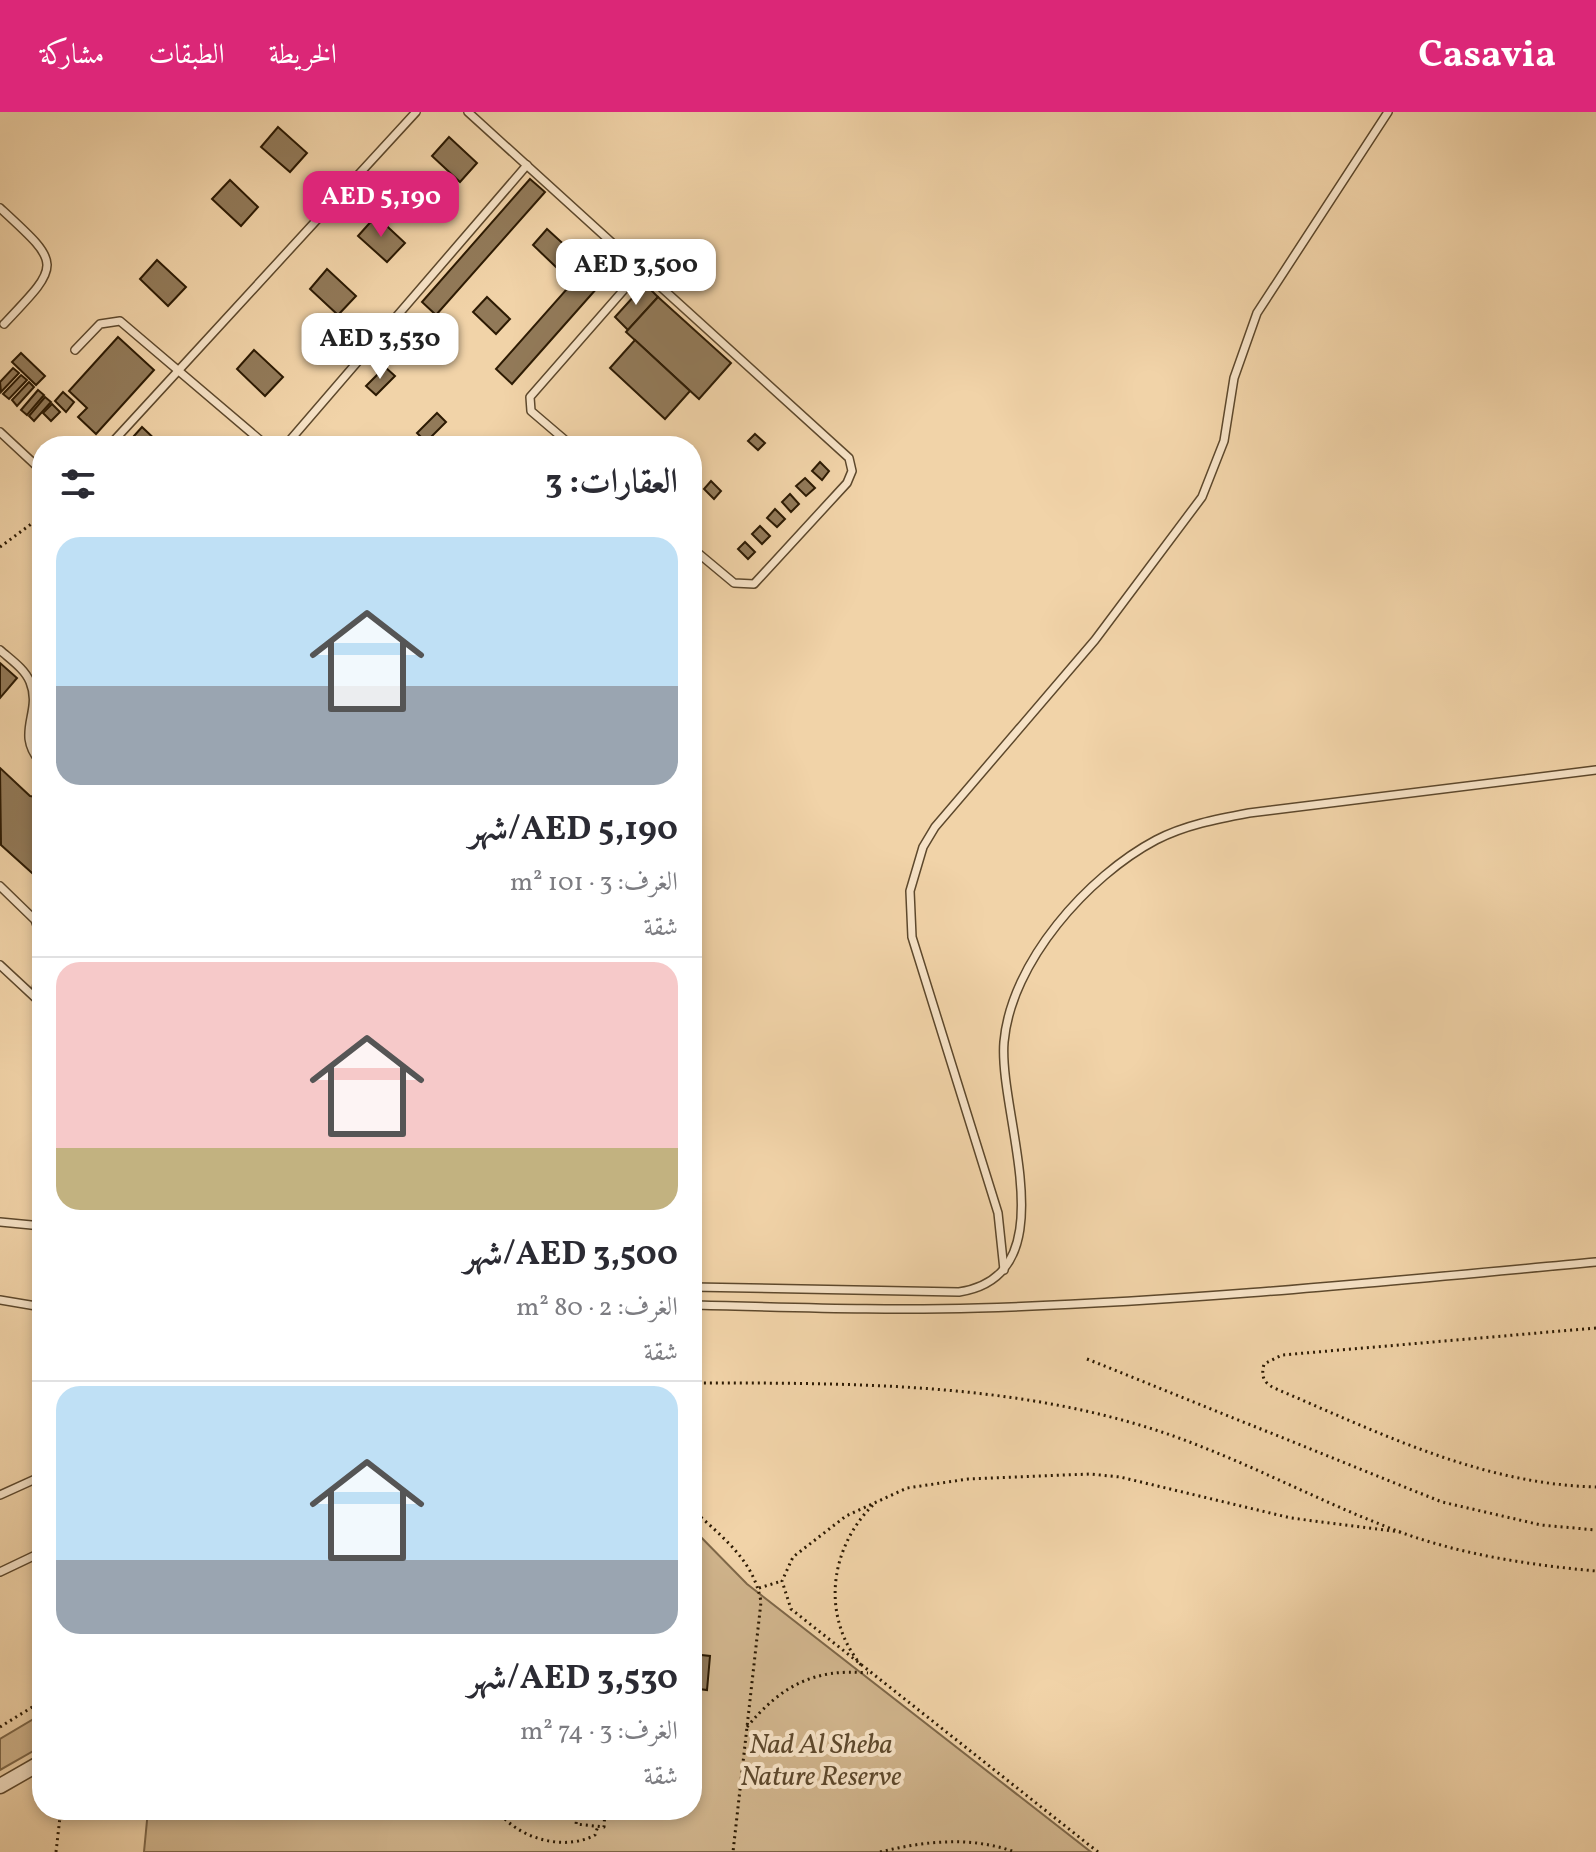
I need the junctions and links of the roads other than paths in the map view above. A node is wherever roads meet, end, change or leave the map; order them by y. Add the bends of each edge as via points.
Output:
1 (416, 112) edge
2 (468, 112) edge
3 (1388, 112) edge
4 (527, 165) junction
5 (0, 208) edge
6 (642, 269) junction
7 (4, 324) dead end
8 (75, 350) dead end
9 (178, 370) junction
10 (0, 432) edge
11 (118, 436) edge
12 (255, 436) edge
13 (294, 436) edge
14 (560, 436) edge
15 (32, 462) edge
16 (702, 556) edge
17 (0, 650) edge
18 (32, 748) edge
19 (1596, 770) edge
20 (0, 886) edge
21 (32, 918) edge
22 (0, 965) edge
23 (32, 994) edge
24 (0, 1222) edge
25 (32, 1225) edge
26 (1596, 1262) edge
27 (1004, 1270) junction
28 (702, 1287) edge
29 (0, 1300) edge
30 (32, 1305) edge
31 (702, 1305) edge
32 (32, 1481) edge
33 (0, 1495) edge
34 (32, 1557) edge
35 (0, 1572) edge
36 (32, 1768) edge
37 (0, 1786) edge

1 - 9 lane
2 - 4 lane
3 - 27 lane via 1257,313 1234,378 1224,441 1202,497 1095,640 935,827 915,868 912,937 998,1213
4 - 6 lane
4 - 13 lane
5 - 7 lane via 43,248 48,262 41,285
6 - 14 lane via 530,397 531,411
6 - 16 lane via 852,464 847,483 754,584 734,583
8 - 9 lane via 100,324 114,320
9 - 11 lane
9 - 12 lane
10 - 15 lane
17 - 18 lane via 31,685 27,740
19 - 27 lane via 1202,822 1157,839 1117,865 1081,897 1033,960 1010,1012 1004,1070 1023,1217 1015,1254
20 - 21 lane
22 - 23 lane
24 - 25 lane
26 - 31 lane via 1068,1305 884,1310
27 - 28 lane via 976,1290 959,1292
29 - 30 lane
32 - 33 lane
34 - 35 lane
36 - 37 street

